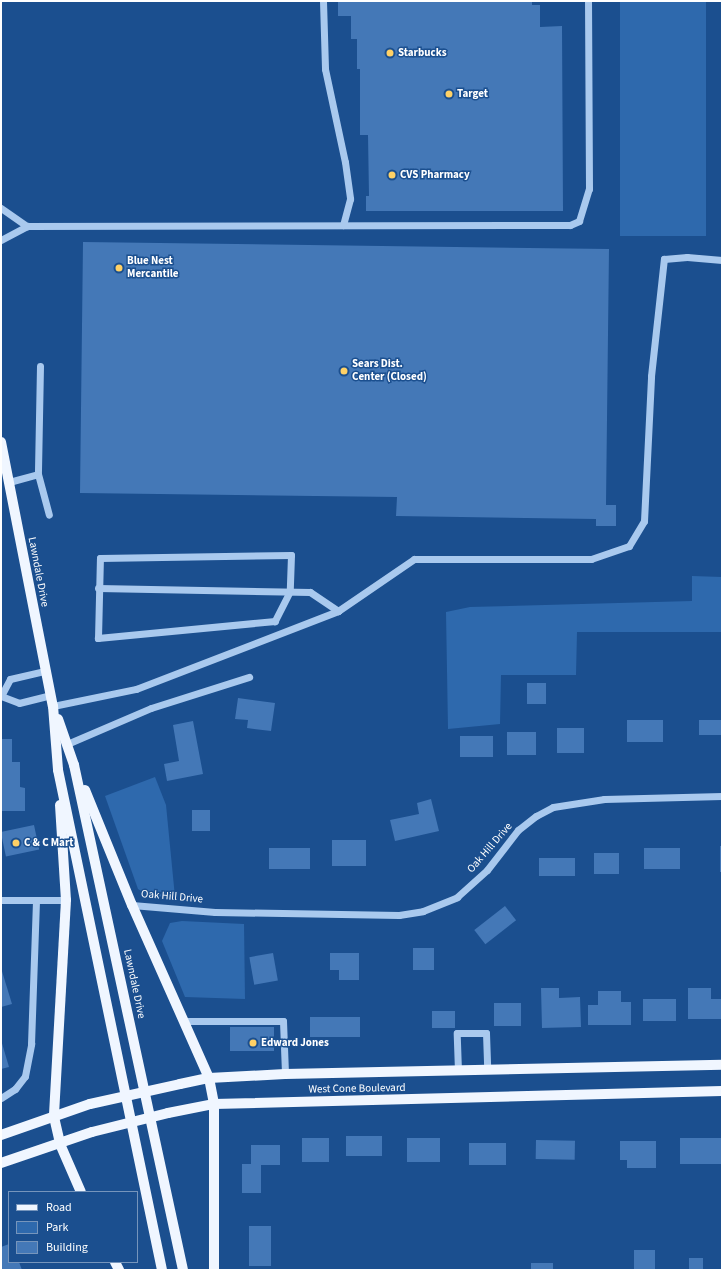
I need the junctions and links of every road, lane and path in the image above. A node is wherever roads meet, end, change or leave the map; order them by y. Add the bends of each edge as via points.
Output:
1 (323, 1) edge
2 (588, 1) edge
3 (1, 208) edge
4 (343, 225) junction
5 (27, 226) junction
6 (1, 240) edge
7 (722, 260) edge
8 (40, 366) dead end
9 (1, 442) edge
10 (38, 474) junction
11 (8, 482) junction
12 (49, 515) dead end
13 (98, 588) junction
14 (290, 591) junction
15 (338, 611) junction
16 (46, 671) junction
17 (249, 677) dead end
18 (50, 695) junction
19 (1, 696) edge
20 (53, 706) junction
21 (67, 744) junction
22 (74, 765) junction
23 (58, 770) junction
24 (722, 796) edge
25 (1, 900) edge
26 (36, 900) junction
27 (66, 900) junction
28 (132, 905) junction
29 (185, 1021) junction
30 (722, 1065) edge
31 (487, 1070) junction
32 (458, 1071) junction
33 (286, 1074) junction
34 (209, 1078) junction
35 (722, 1091) edge
36 (1, 1098) edge
37 (214, 1104) junction
38 (54, 1117) junction
39 (1, 1135) edge
40 (60, 1144) junction
41 (1, 1163) edge
42 (81, 1191) edge
43 (162, 1270) edge
44 (183, 1270) edge
45 (214, 1270) edge

1 - 4 street via 325,69 350,199
2 - 4 street via 589,189 579,221 570,225
3 - 5 street
4 - 5 street
5 - 6 street
7 - 15 street via 687,257 664,259 650,376 644,521 629,546 591,559 414,559
8 - 10 street
9 - 11 main road, Lawndale Drive
10 - 11 street
10 - 12 street
11 - 16 main road, Lawndale Drive
13 - 14 street
13 - 14 street via 100,558 291,555
13 - 14 street via 98,638 275,621
14 - 15 street via 310,592
15 - 20 street via 136,689
16 - 18 main road, Lawndale Drive
16 - 19 street via 10,679
17 - 21 street via 150,708
18 - 19 street via 19,703
18 - 20 main road, Lawndale Drive
20 - 21 main road, Lawndale Drive
20 - 23 main road, Lawndale Drive
21 - 22 main road, Lawndale Drive
22 - 28 main road
22 - 44 main road, Lawndale Drive
23 - 27 main road
23 - 43 main road, Lawndale Drive
24 - 28 street, Oak Hill Drive via 604,799 553,807 518,830 487,870 457,897 423,911 399,915 247,913
25 - 26 street
26 - 27 street
26 - 36 street via 30,1044 25,1076 15,1089
27 - 38 main road
28 - 29 main road
29 - 33 street via 283,1021
29 - 34 main road
30 - 31 main road, West Cone Boulevard
31 - 32 main road, West Cone Boulevard
31 - 32 street via 486,1033 457,1033
32 - 33 main road, West Cone Boulevard
33 - 34 main road, West Cone Boulevard
34 - 37 main road
34 - 38 main road, West Cone Boulevard, bridge via 90,1104
35 - 37 main road, West Cone Boulevard
37 - 40 main road, West Cone Boulevard, bridge via 92,1132
37 - 45 main road
38 - 39 main road, West Cone Boulevard
38 - 40 main road
40 - 41 main road, West Cone Boulevard
40 - 42 main road

